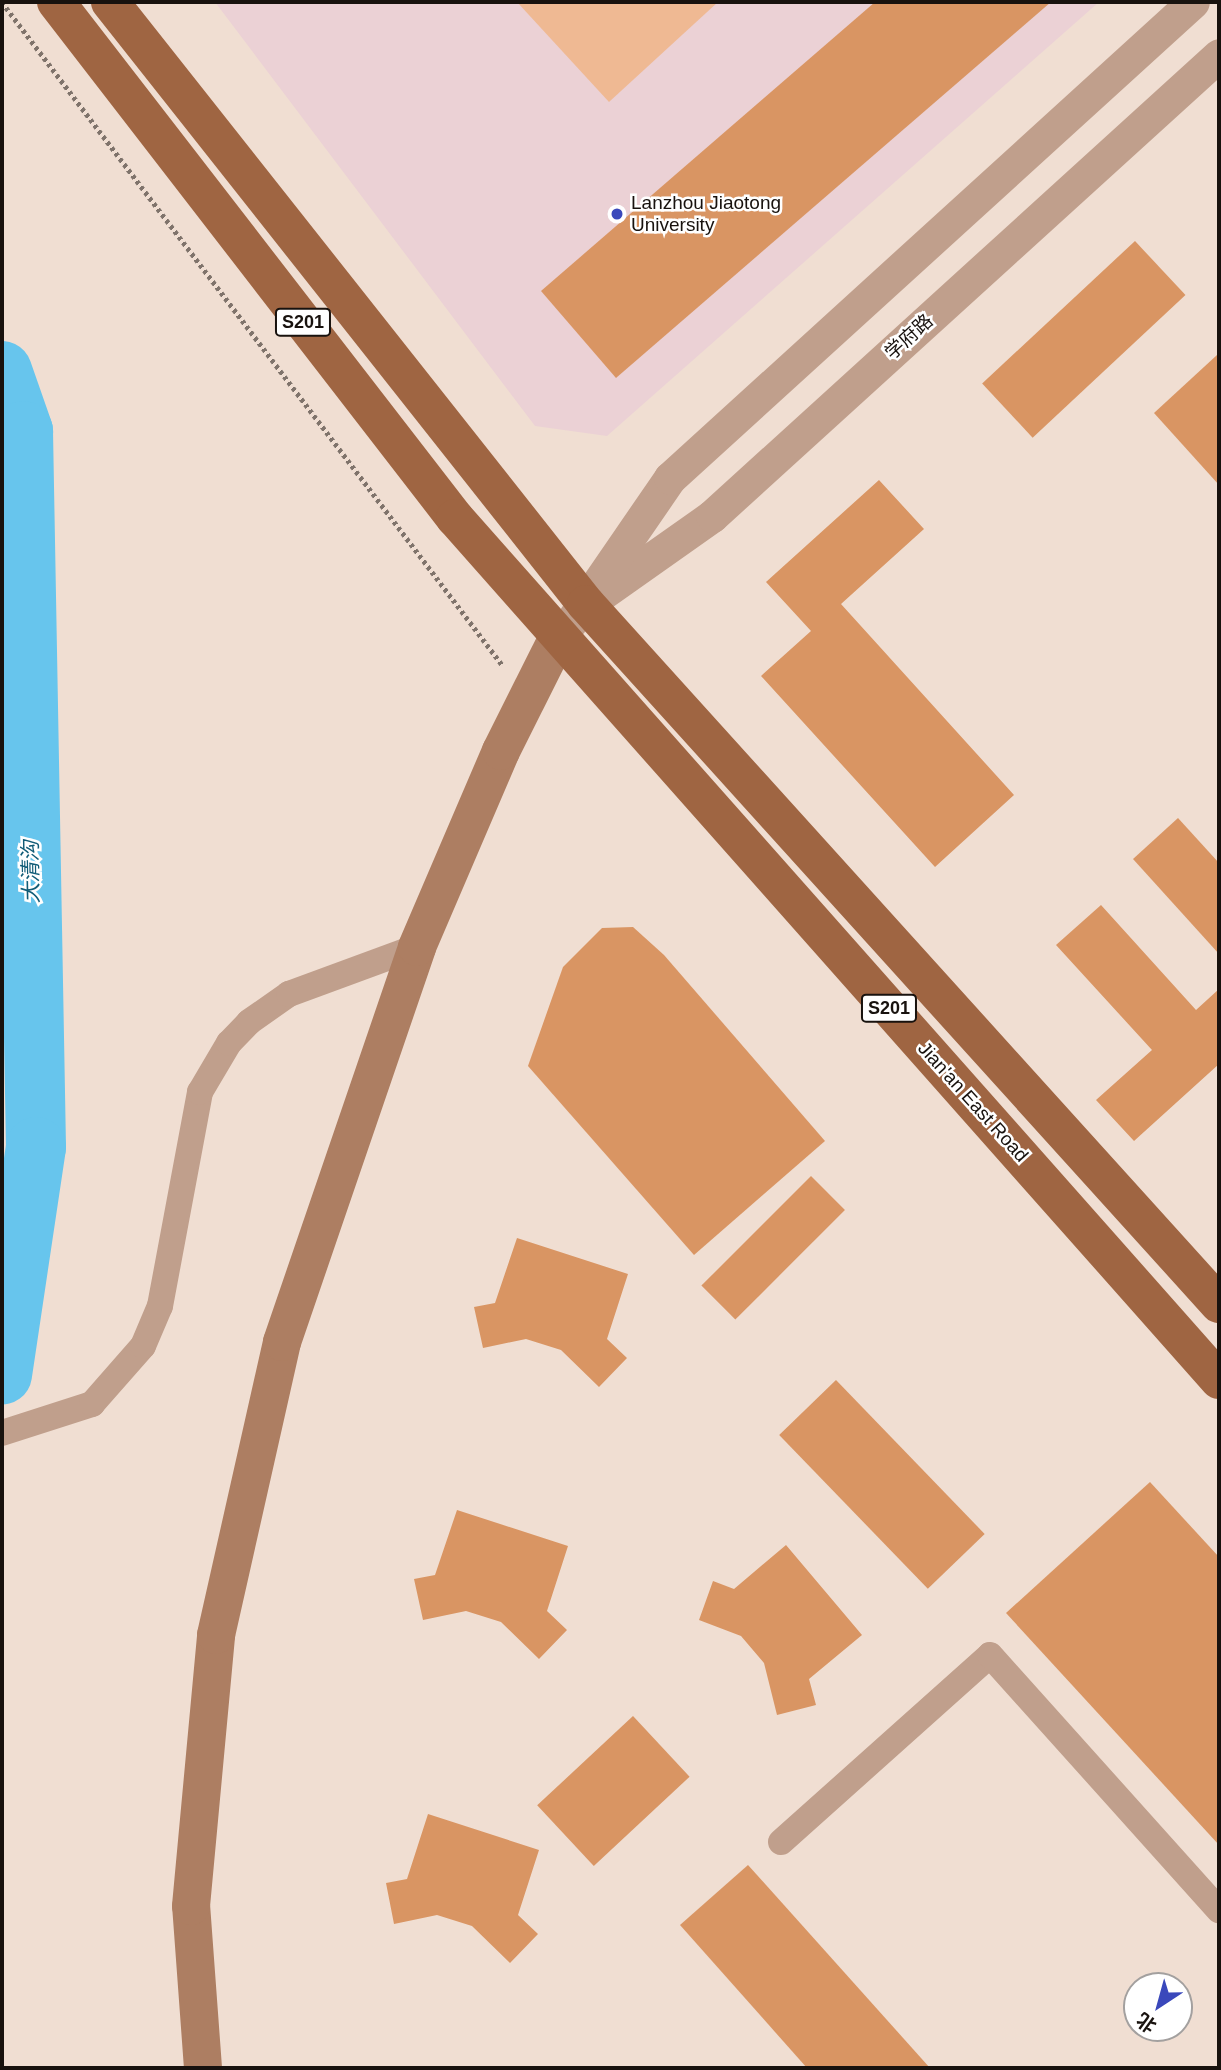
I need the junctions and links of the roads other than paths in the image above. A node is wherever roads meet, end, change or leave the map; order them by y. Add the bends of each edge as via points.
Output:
1 (56, 2) edge
2 (110, 2) edge
3 (1194, 2) edge
4 (1219, 55) edge
5 (586, 604) junction
6 (558, 637) junction
7 (417, 947) junction
8 (1219, 1304) edge
9 (1219, 1380) edge
10 (2, 1433) edge
11 (781, 1842) dead end
12 (1219, 1910) edge
13 (203, 2068) edge

1 - 6 main road, S201 via 455,518
2 - 5 main road, S201
3 - 5 street via 670,478
4 - 5 street, 学府路 via 712,516
5 - 6 street
5 - 8 main road, S201
6 - 7 main road
6 - 9 main road, Jian'an East Road / S201
7 - 10 street via 289,994 249,1022 229,1043 200,1093 153,1326 131,1365 92,1404
7 - 13 main road via 282,1342 216,1635 191,1906
11 - 12 street via 990,1655

